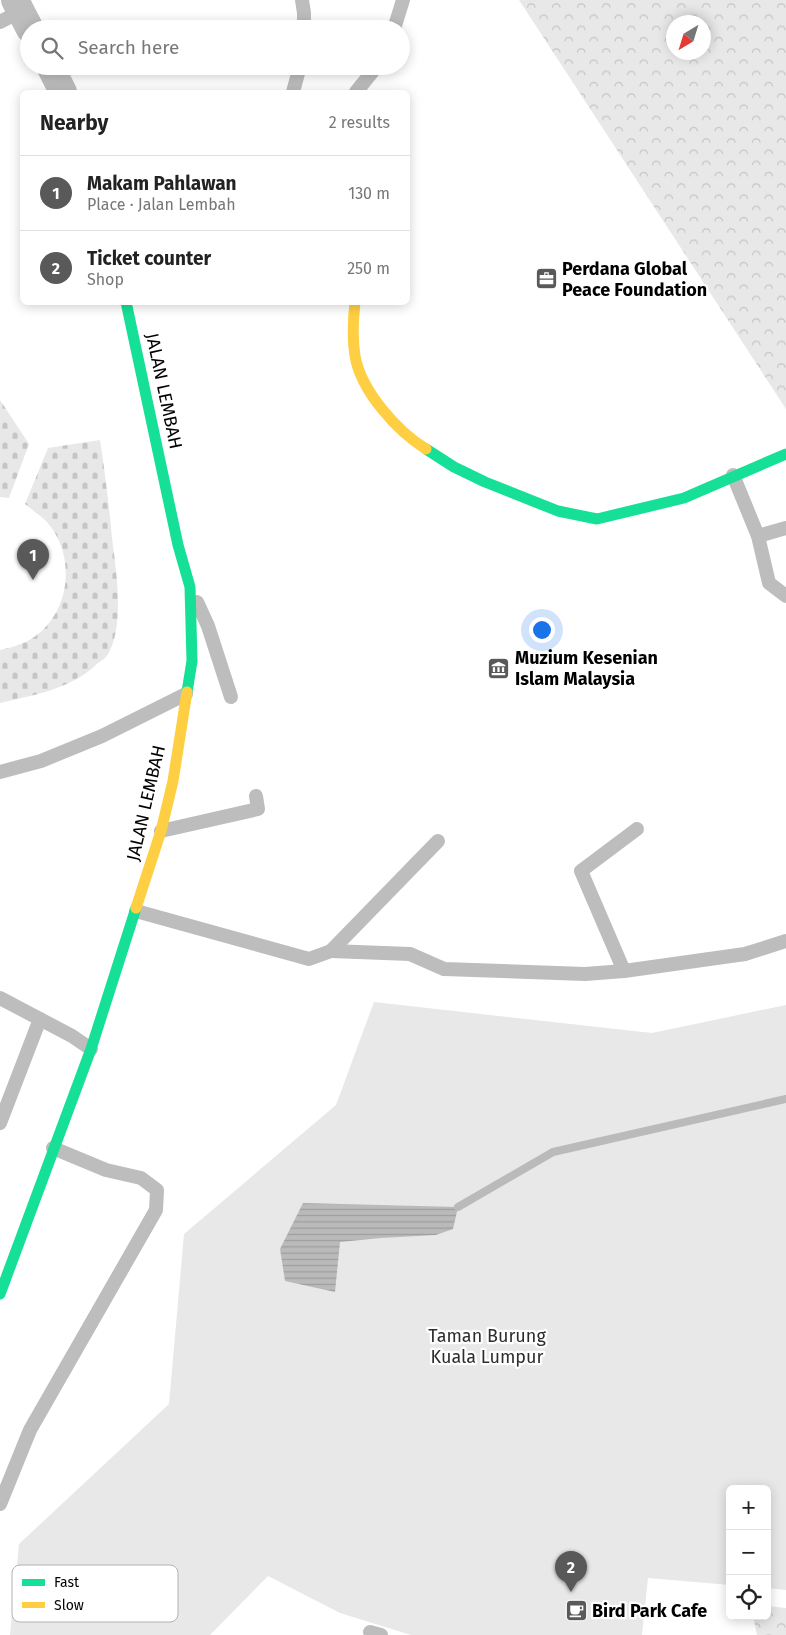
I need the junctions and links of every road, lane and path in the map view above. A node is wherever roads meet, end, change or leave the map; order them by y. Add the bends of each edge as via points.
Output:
1 (302, 0) edge
2 (403, 0) edge
3 (304, 20) edge
4 (397, 20) edge
5 (54, 75) edge
6 (298, 75) edge
7 (369, 75) edge
8 (62, 90) edge
9 (294, 90) edge
10 (358, 90) edge
11 (127, 305) edge
12 (355, 305) edge
13 (786, 454) edge
14 (733, 475) junction
15 (786, 528) edge
16 (758, 536) junction
17 (190, 588) junction
18 (786, 596) edge
19 (186, 694) junction
20 (230, 697) dead end
21 (0, 772) edge
22 (256, 796) dead end
23 (637, 829) dead end
24 (161, 831) junction
25 (438, 841) dead end
26 (136, 911) junction
27 (786, 941) edge
28 (331, 951) junction
29 (624, 971) junction
30 (0, 998) edge
31 (40, 1019) junction
32 (91, 1049) junction
33 (5, 1092) edge
34 (0, 1123) edge
35 (53, 1148) junction
36 (0, 1294) edge
37 (0, 1504) edge

1 - 3 lane
2 - 4 lane
5 - 8 street
6 - 9 lane
7 - 10 lane
11 - 17 street, JALAN LEMBAH
12 - 14 street via 352,330 355,358 367,388 386,415 416,443 485,482 558,511 597,519 684,498
13 - 14 street
14 - 16 lane
15 - 16 lane
16 - 18 lane via 769,583
17 - 19 street, JALAN LEMBAH via 192,660
17 - 20 lane via 208,626
19 - 21 lane via 102,736 41,761
19 - 24 street, JALAN LEMBAH via 173,780
22 - 24 lane via 258,809
23 - 29 lane via 581,871
24 - 26 street, JALAN LEMBAH
25 - 28 lane
26 - 28 lane via 309,959
26 - 32 street, JALAN LEMBAH
27 - 29 lane via 745,954
28 - 29 lane via 410,954 444,969 584,974
30 - 31 lane
31 - 32 lane
31 - 33 lane
32 - 35 street, JALAN LEMBAH
33 - 34 lane
35 - 36 street, JALAN LEMBAH
35 - 37 lane via 106,1170 141,1178 158,1190 156,1210 30,1430

